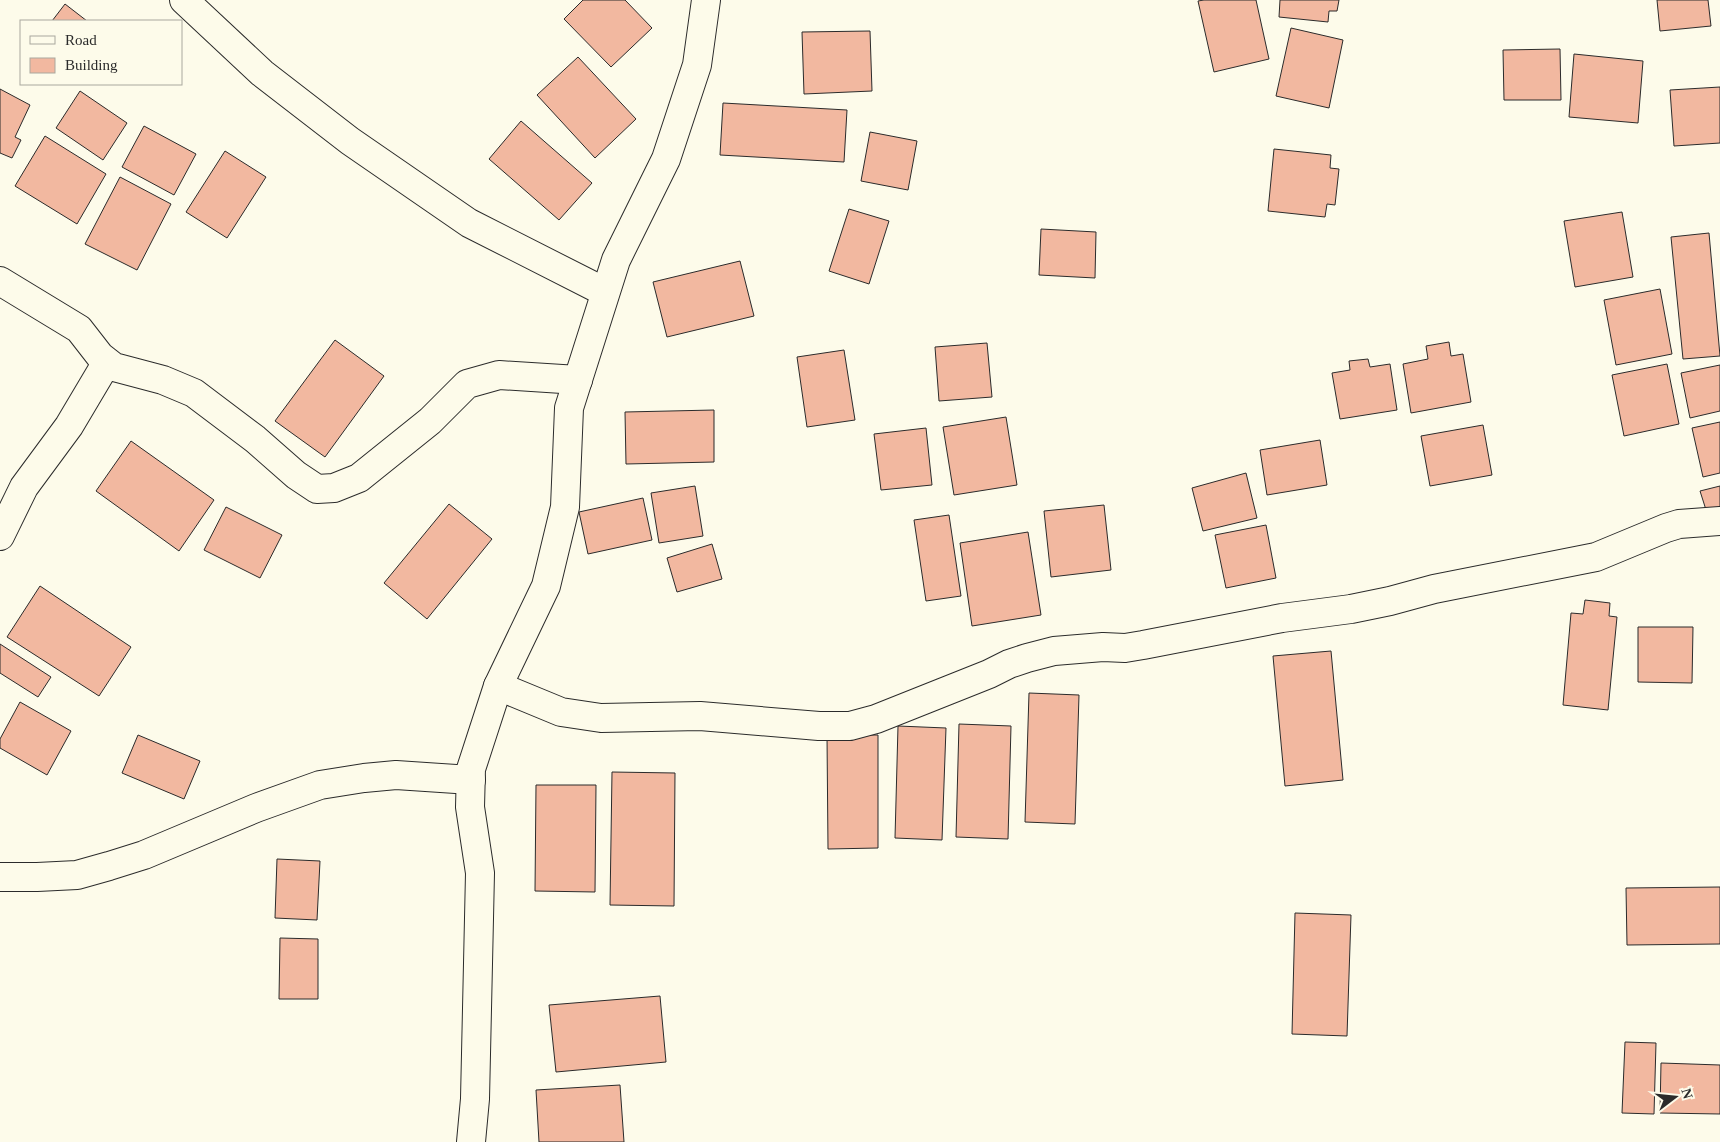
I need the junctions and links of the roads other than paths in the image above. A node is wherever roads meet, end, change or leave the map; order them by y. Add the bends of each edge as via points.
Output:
1 (184, 0) edge
2 (706, 0) edge
3 (0, 282) edge
4 (605, 292) junction
5 (107, 362) junction
6 (578, 380) junction
7 (1720, 521) edge
8 (0, 536) edge
9 (498, 686) junction
10 (471, 780) junction
11 (0, 877) edge
12 (472, 1142) edge

1 - 4 street via 262,73 350,141 469,223
2 - 4 street via 697,65 666,158 616,260
3 - 5 street via 79,329
4 - 6 street
5 - 6 street via 194,393 317,489 334,488 359,478 430,421 467,384 499,375
5 - 8 street via 69,426 24,487
6 - 9 street via 569,408 565,507 546,586
7 - 9 street via 1679,524 1596,558 1443,587 1351,609 1282,618 1125,648 1054,651 1009,664 876,719 850,726 700,716 601,718 561,712
9 - 10 street via 471,769
10 - 11 street via 396,775 320,785 256,808 144,856 77,875
10 - 12 street via 470,806 480,873

